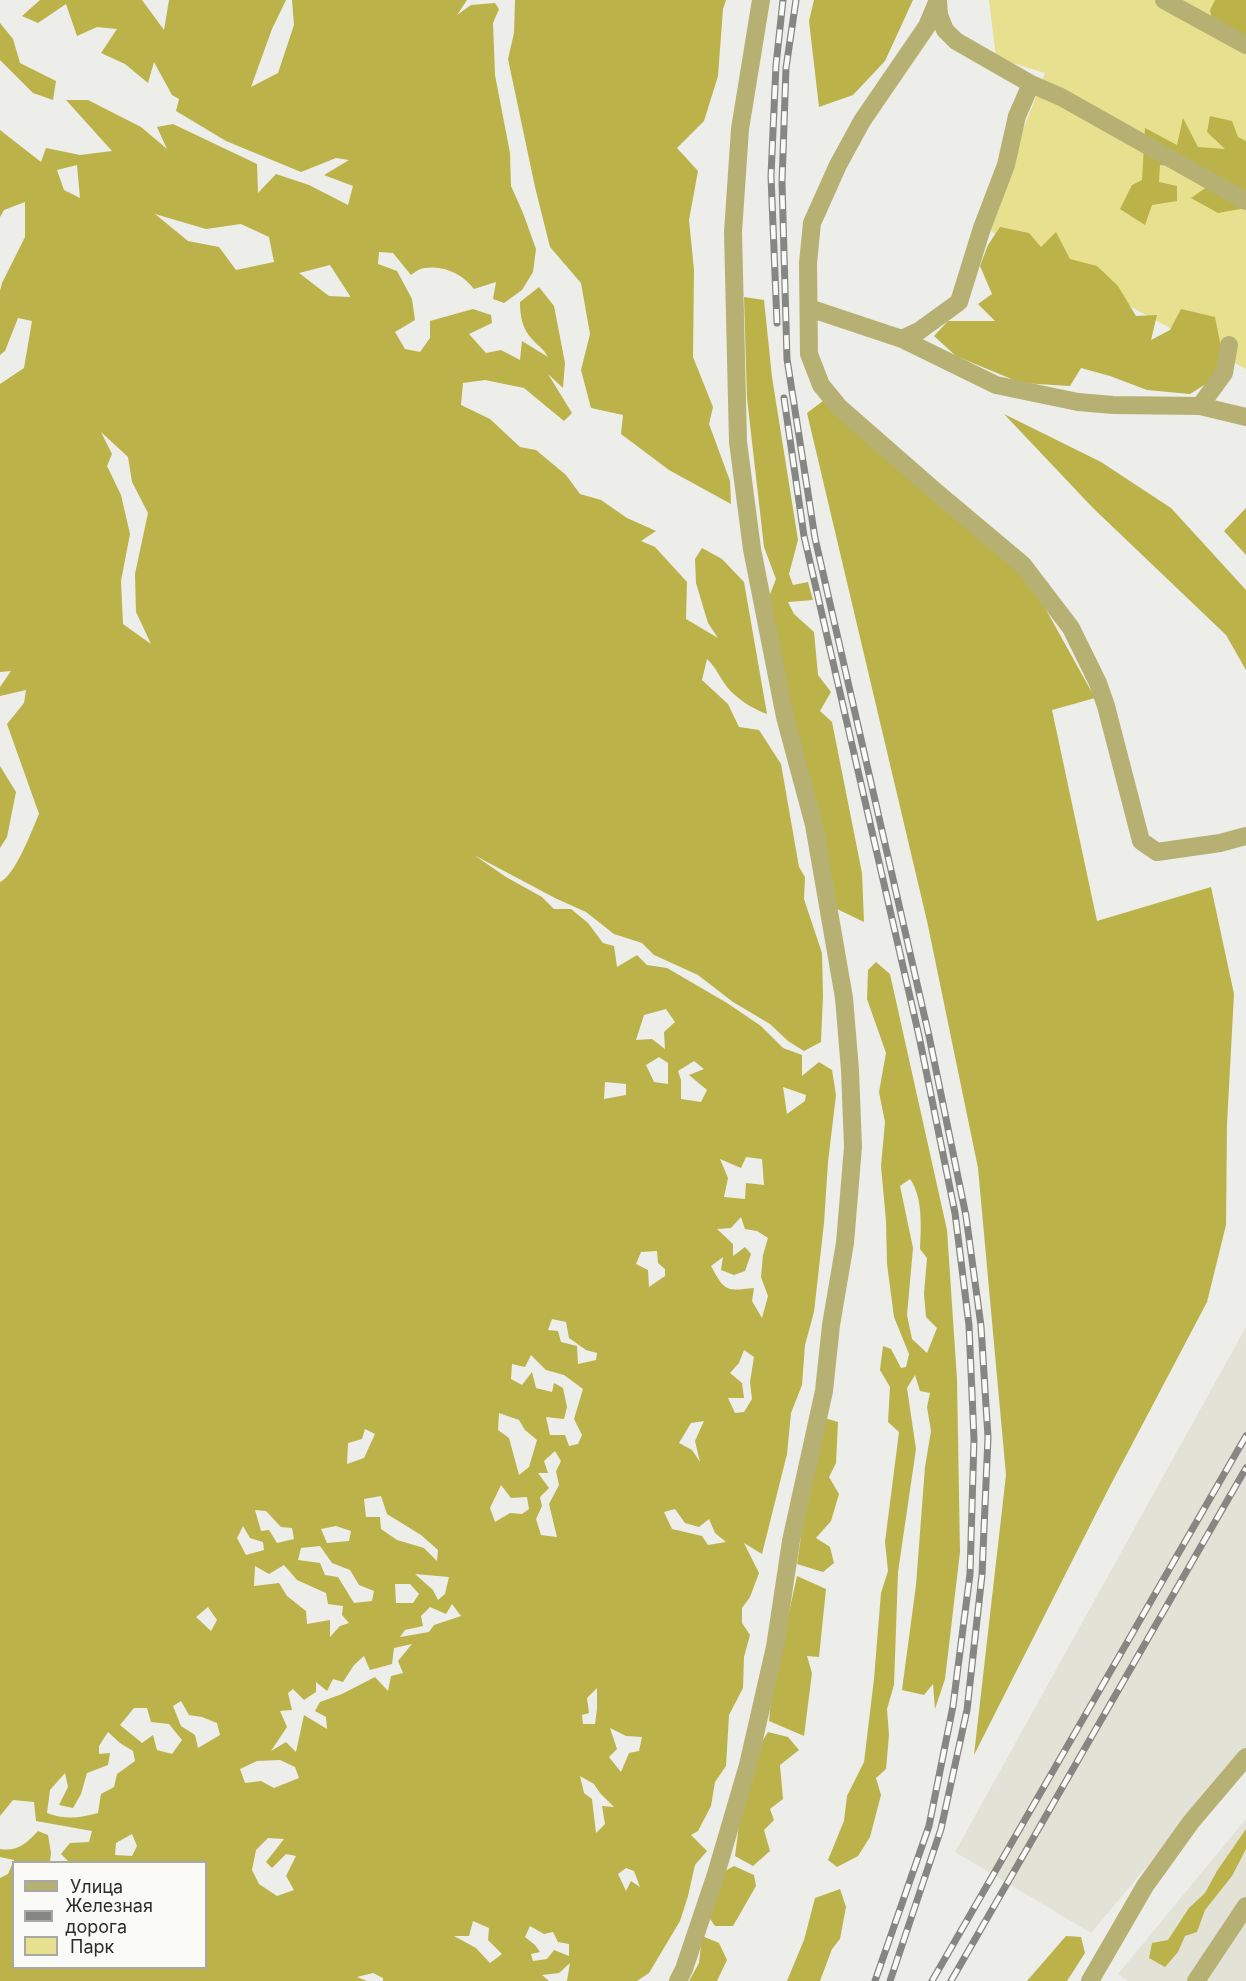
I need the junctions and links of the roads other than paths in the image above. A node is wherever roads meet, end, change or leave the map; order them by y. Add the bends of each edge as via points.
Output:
1 (761, 0) edge
2 (938, 0) edge
3 (1164, 0) edge
4 (1246, 45) edge
5 (1031, 84) junction
6 (1246, 201) edge
7 (809, 308) junction
8 (902, 339) junction
9 (1229, 345) dead end
10 (1200, 406) junction
11 (1246, 417) edge
12 (1246, 836) edge
13 (1246, 1757) edge
14 (1246, 1905) edge
15 (678, 1981) edge
16 (1090, 1981) edge
17 (1196, 1981) edge

1 - 15 lane via 740,129 733,232 738,442 752,549 786,717 814,825 844,998 853,1147 845,1243 824,1391 791,1540 775,1647 748,1765 716,1874
2 - 5 lane via 945,30 956,40
2 - 7 lane via 927,26 858,129 812,224
3 - 4 lane
5 - 6 lane
5 - 8 lane via 1017,116 1006,165 959,302
7 - 8 lane
7 - 12 lane via 809,354 821,385 839,407 1023,565 1071,628 1101,691 1141,841 1157,852
8 - 10 lane via 996,385 1078,402
9 - 10 lane via 1224,373
10 - 11 lane
13 - 16 lane via 1191,1822 1145,1886
14 - 17 lane

